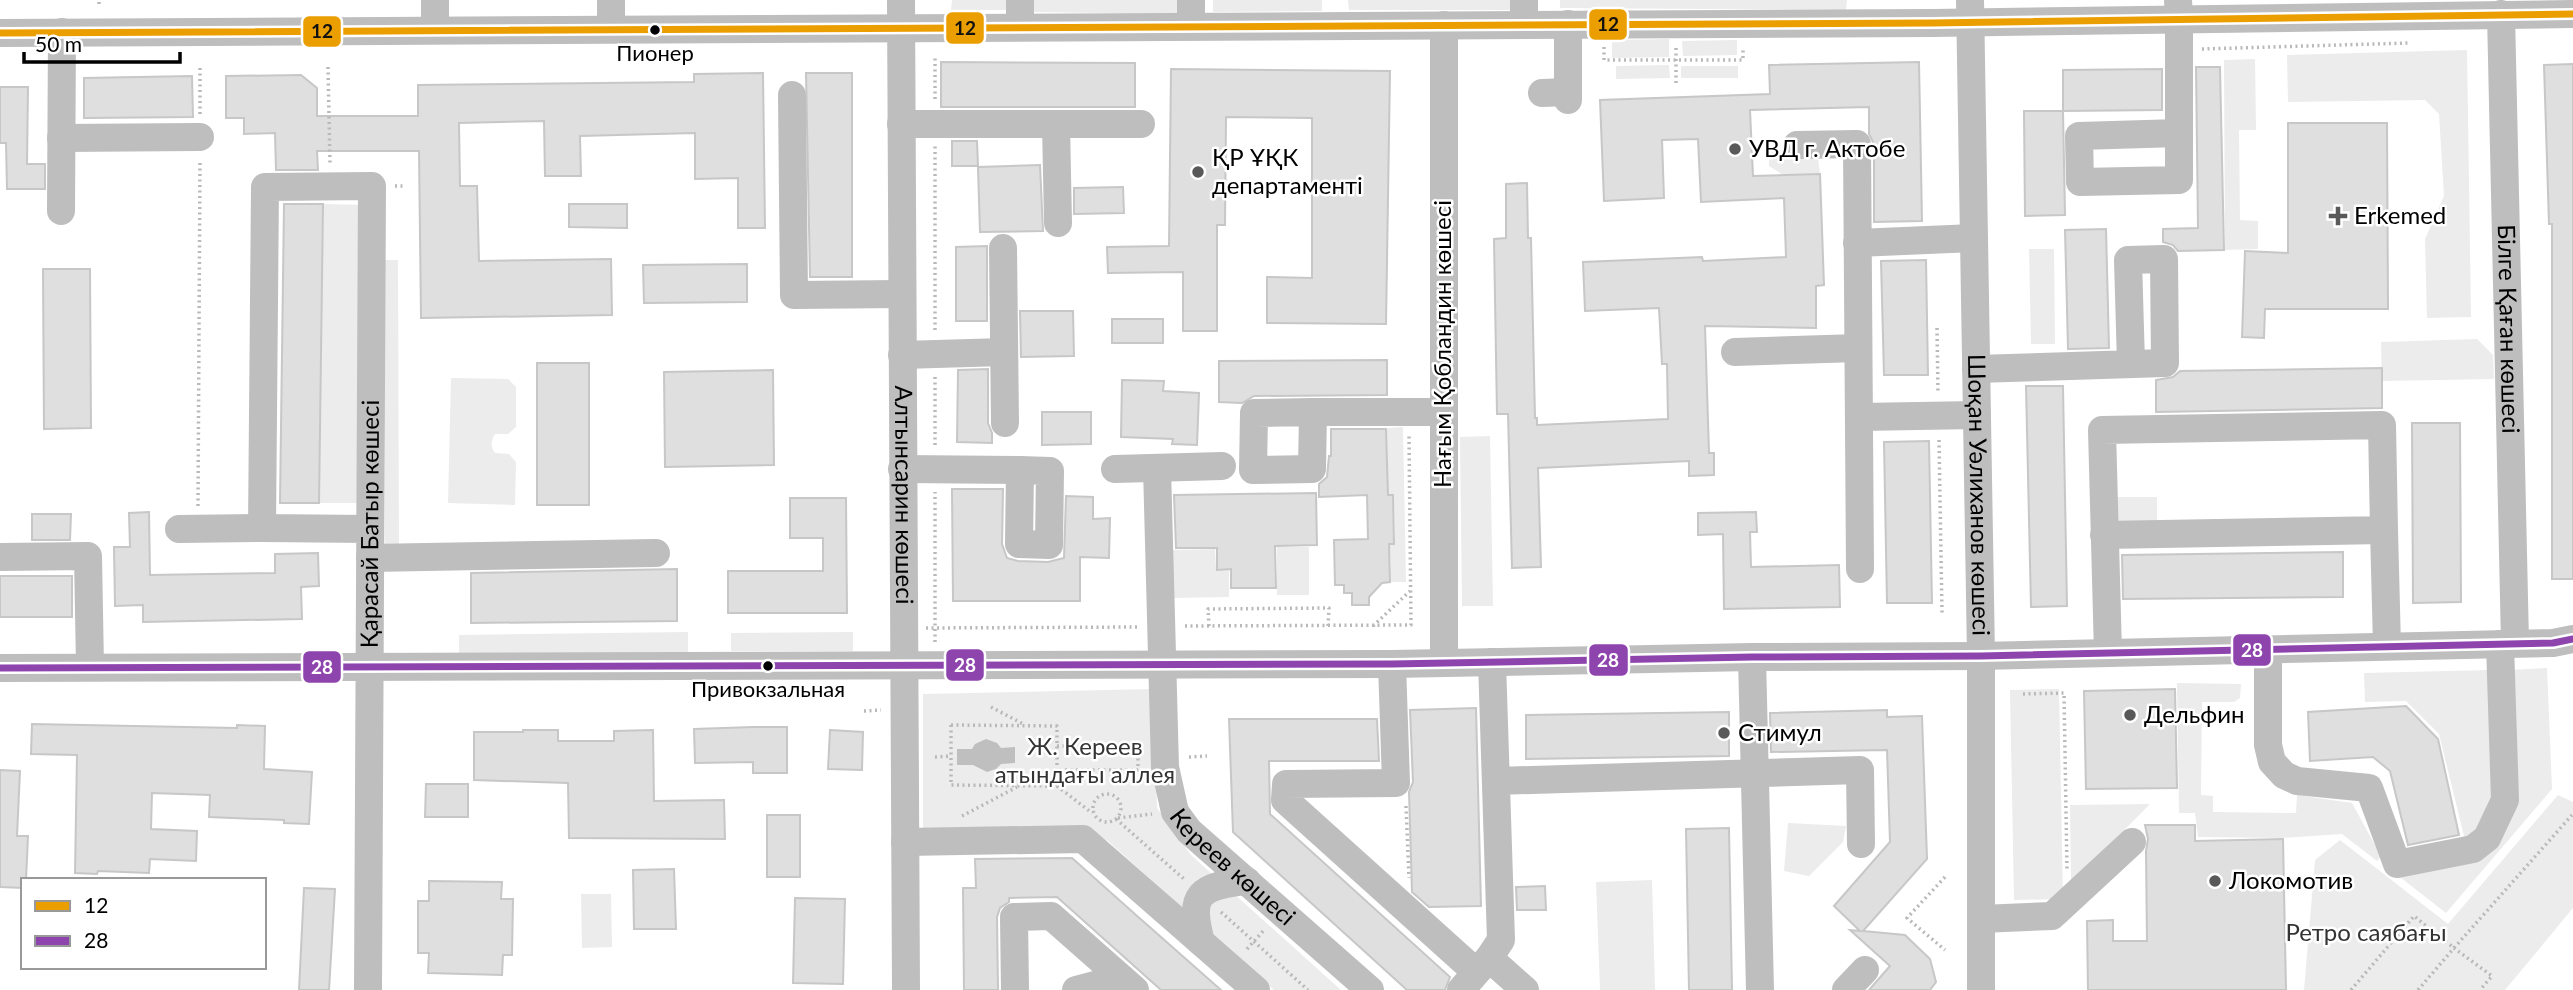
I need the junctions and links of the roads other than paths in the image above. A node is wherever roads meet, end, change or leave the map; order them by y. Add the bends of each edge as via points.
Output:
1 (435, 0) edge
2 (611, 0) edge
3 (901, 0) edge
4 (2178, 9) edge
5 (2484, 10) edge
6 (1970, 11) edge
7 (1529, 12) edge
8 (1191, 13) edge
9 (1338, 13) edge
10 (1020, 14) edge
11 (2573, 14) edge
12 (1568, 24) junction
13 (1444, 25) junction
14 (901, 28) junction
15 (611, 29) junction
16 (435, 30) junction
17 (62, 32) junction
18 (0, 33) edge
19 (793, 95) dead end
20 (1559, 95) dead end
21 (901, 124) junction
22 (1056, 124) junction
23 (1141, 124) dead end
24 (2179, 133) dead end
25 (200, 137) road end
26 (61, 138) junction
27 (1797, 145) dead end
28 (61, 211) dead end
29 (1058, 223) dead end
30 (1974, 238) junction
31 (1857, 243) junction
32 (1003, 248) dead end
33 (901, 294) junction
34 (1858, 348) junction
35 (1004, 352) junction
36 (1735, 352) dead end
37 (902, 355) junction
38 (2130, 364) dead end
39 (1976, 369) junction
40 (1313, 412) dead end
41 (1443, 412) junction
42 (1977, 415) junction
43 (1859, 417) junction
44 (1005, 423) dead end
45 (1222, 466) dead end
46 (1157, 468) junction
47 (1115, 469) dead end
48 (902, 470) junction
49 (1020, 470) dead end
50 (262, 528) junction
51 (370, 528) junction
52 (189, 529) road end
53 (2384, 530) junction
54 (2104, 535) junction
55 (656, 553) dead end
56 (0, 557) edge
57 (370, 558) junction
58 (1860, 569) dead end
59 (2573, 639) edge
60 (2508, 643) junction
61 (2387, 646) junction
62 (2268, 649) junction
63 (2108, 653) junction
64 (1981, 656) junction
65 (1752, 657) junction
66 (1492, 662) junction
67 (1444, 663) junction
68 (1392, 664) junction
69 (903, 665) junction
70 (1161, 666) junction
71 (90, 667) junction
72 (370, 667) junction
73 (0, 668) edge
74 (1755, 774) junction
75 (1496, 781) junction
76 (905, 842) junction
77 (2132, 842) dead end
78 (1861, 844) dead end
79 (1247, 881) junction
80 (1981, 919) junction
81 (1201, 942) junction
82 (1476, 973) edge
83 (1128, 984) edge
84 (368, 990) edge
85 (905, 990) edge
86 (1015, 990) edge
87 (1076, 990) edge
88 (1256, 990) edge
89 (1370, 990) edge
90 (1525, 990) edge
91 (1760, 990) edge
92 (1981, 990) edge

1 - 16 street
2 - 15 street
3 - 14 street, Алтынсарин көшесі
4 - 5 street
4 - 6 street
4 - 24 street
5 - 11 street
5 - 60 street, Білге Қаған көшесі
6 - 12 street via 1744,24
6 - 30 street, Шоқан Уәлиханов көшесі
7 - 12 street
7 - 13 street
8 - 9 street
8 - 10 street
9 - 13 street
10 - 14 street
12 - 20 street
13 - 41 street, Нағым Қобландин көшесі
14 - 15 street
14 - 21 street, Алтынсарин көшесі
15 - 16 street
16 - 17 street
17 - 18 street
17 - 26 street
19 - 33 street via 794,295
21 - 22 street
21 - 33 street, Алтынсарин көшесі
22 - 23 street
22 - 29 street
25 - 26 street
26 - 28 street
27 - 31 street via 1857,144
30 - 31 street
30 - 39 street, Шоқан Уәлиханов көшесі
31 - 34 street
32 - 35 street
33 - 37 street, Алтынсарин көшесі
34 - 36 street
34 - 43 street
35 - 37 street
35 - 44 street
37 - 48 street, Алтынсарин көшесі
38 - 39 street
39 - 42 street, Шоқан Уәлиханов көшесі
40 - 41 street
41 - 67 street, Нағым Қобландин көшесі
42 - 43 street
42 - 64 street, Шоқан Уәлиханов көшесі
43 - 58 street
45 - 46 street
46 - 47 street
46 - 70 street, Кереев көшесі
48 - 49 street
48 - 69 street, Алтынсарин көшесі
50 - 51 street
50 - 51 street, Қарасай Батыр көшесі via 265,187 372,186
50 - 52 street
51 - 57 street, Қарасай Батыр көшесі
53 - 54 street
53 - 54 street via 2382,425 2102,430
53 - 61 street
54 - 63 street
55 - 57 street
56 - 71 street via 88,556
57 - 72 street, Қарасай Батыр көшесі
59 - 60 street
60 - 61 street
60 - 62 street, Білге Қаған көшесі via 2505,800 2487,838 2473,849 2397,864 2369,788 2297,781 2272,762
61 - 62 street
62 - 63 street
63 - 64 street
64 - 65 street
64 - 80 street, Шоқан Уәлиханов көшесі
65 - 66 street
65 - 74 street
66 - 67 street
66 - 75 street
67 - 68 street
68 - 70 street
68 - 82 street via 1396,783 1286,784 1285,800
69 - 70 street
69 - 72 street
69 - 76 street, Алтынсарин көшесі
70 - 79 street, Кереев көшесі via 1165,767 1175,812 1189,831
71 - 72 street
71 - 73 street
72 - 84 street, Қарасай Батыр көшесі
74 - 75 street
74 - 78 street via 1860,770
74 - 91 street
75 - 82 street via 1501,940
76 - 81 street via 1083,839
76 - 85 street, Алтынсарин көшесі
77 - 80 street via 2052,916
79 - 81 street via 1212,886 1201,894 1195,920
79 - 89 street, Кереев көшесі
80 - 92 street, Шоқан Уәлиханов көшесі
81 - 88 street
82 - 90 street
83 - 86 street via 1051,916 1014,917
83 - 87 street

